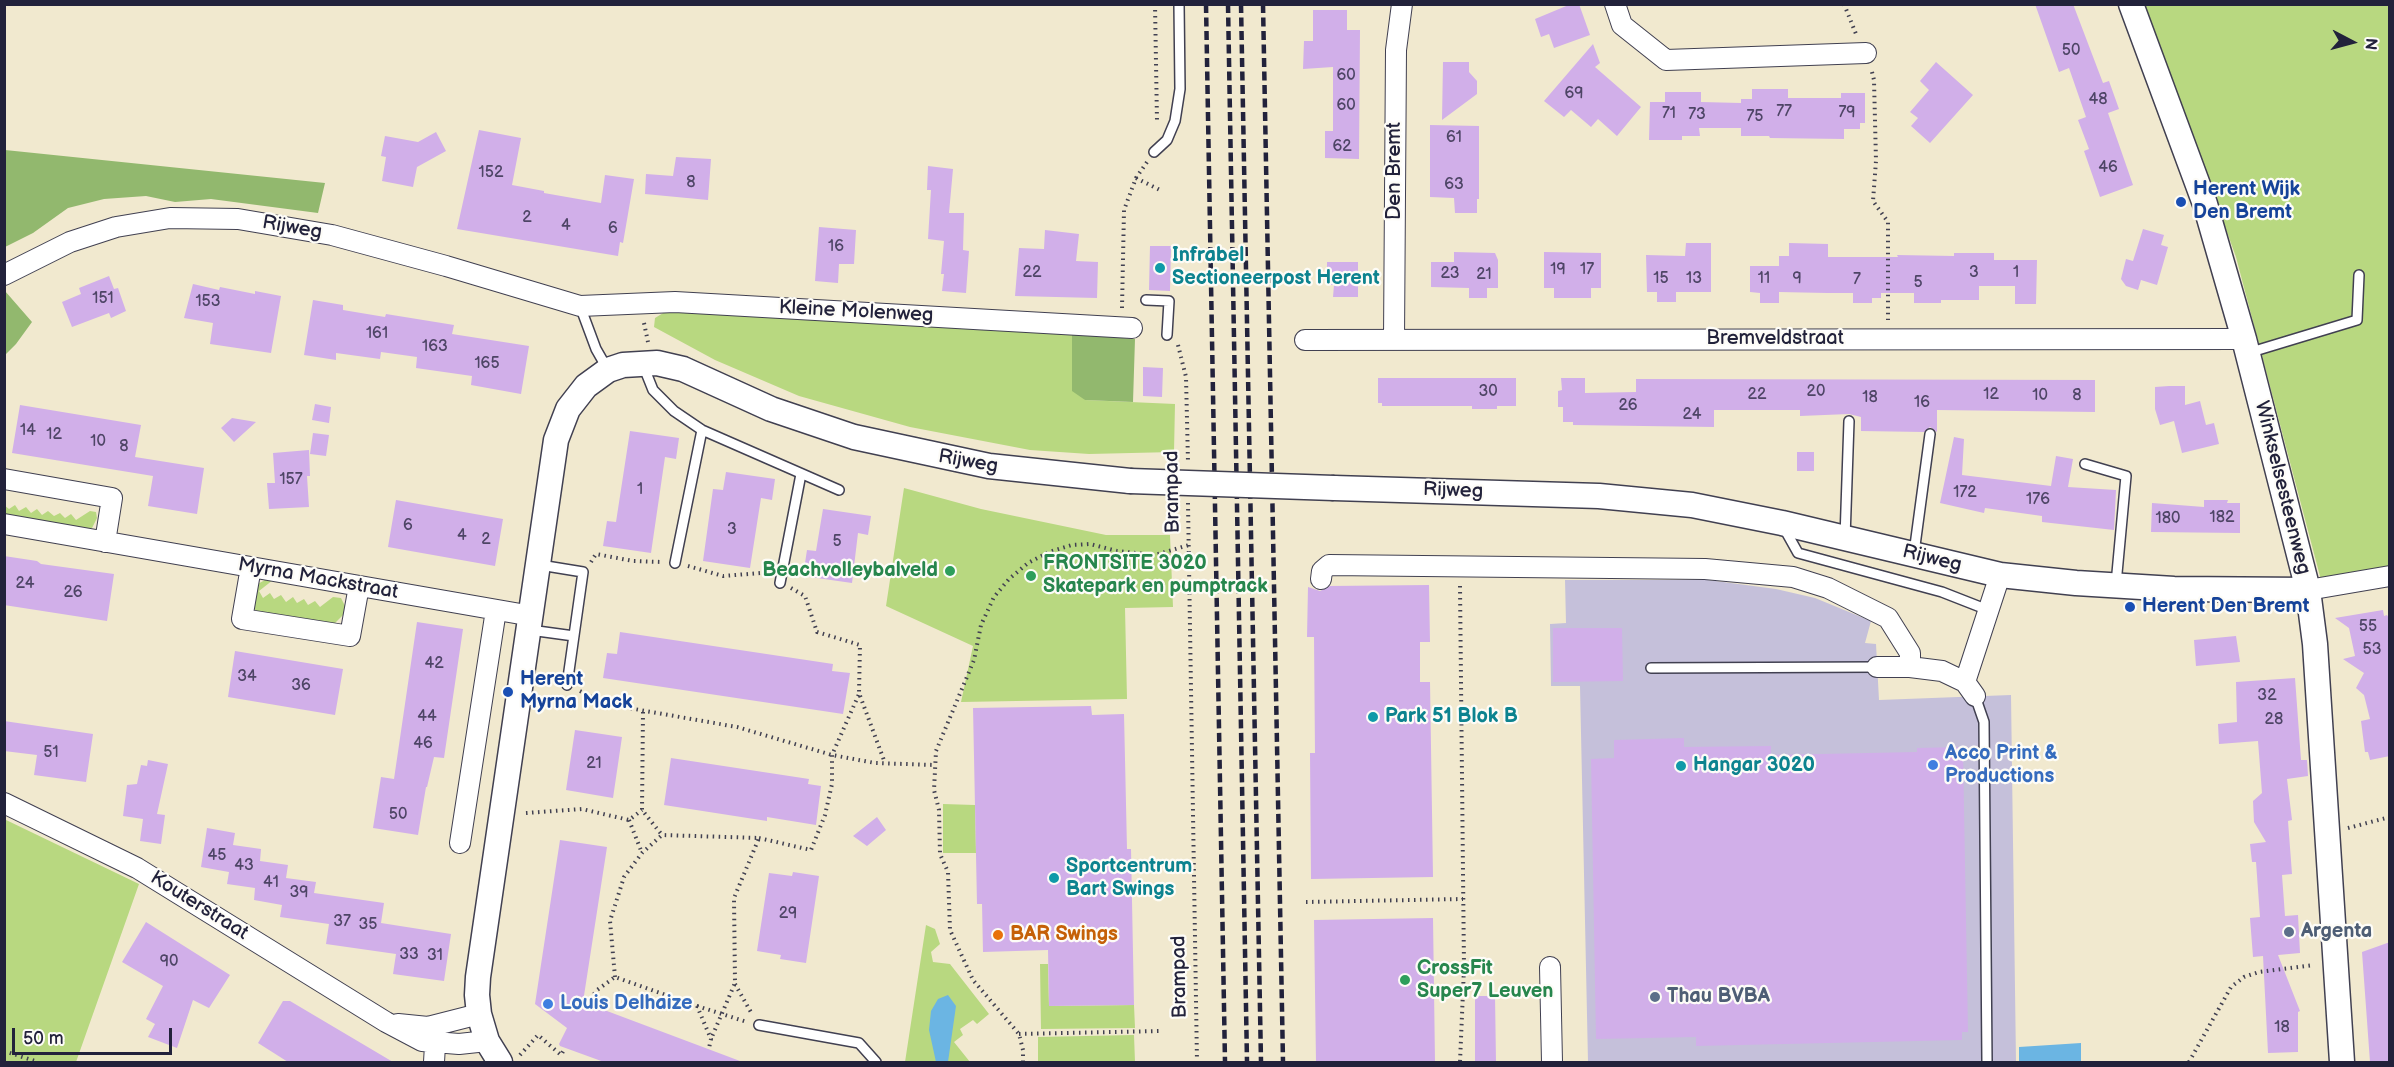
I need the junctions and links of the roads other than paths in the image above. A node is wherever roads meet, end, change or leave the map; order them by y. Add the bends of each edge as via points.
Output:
1 (1179, 4) edge
2 (1402, 4) edge
3 (1616, 4) edge
4 (2131, 4) edge
5 (1866, 53) road end
6 (1154, 152) road end
7 (4, 275) edge
8 (2359, 275) dead end
9 (1146, 300) dead end
10 (580, 306) junction
11 (1132, 328) road end
12 (1167, 335) road end
13 (1394, 339) junction
14 (1305, 340) dead end
15 (2246, 346) junction
16 (642, 363) junction
17 (608, 370) junction
18 (1849, 420) dead end
19 (702, 430) junction
20 (1930, 434) dead end
21 (2085, 464) dead end
22 (801, 474) junction
23 (4, 479) edge
24 (839, 490) dead end
25 (1782, 523) junction
26 (4, 524) edge
27 (1845, 538) junction
28 (105, 542) junction
29 (1914, 555) junction
30 (675, 563) road end
31 (540, 565) junction
32 (251, 567) junction
33 (2000, 575) junction
34 (2390, 576) edge
35 (1322, 579) dead end
36 (780, 583) road end
37 (359, 586) junction
38 (2116, 586) junction
39 (2308, 590) junction
40 (496, 610) junction
41 (1988, 610) junction
42 (531, 623) junction
43 (574, 636) junction
44 (1877, 667) joint
45 (1910, 667) junction
46 (1651, 668) dead end
47 (567, 685) road end
48 (1970, 689) junction
49 (4, 803) edge
50 (460, 843) dead end
51 (1550, 967) dead end
52 (479, 1014) junction
53 (759, 1025) road end
54 (436, 1034) junction
55 (486, 1041) junction
56 (434, 1062) edge
57 (500, 1062) edge
58 (876, 1062) edge
59 (1552, 1062) edge
60 (1987, 1062) edge
61 (2342, 1062) edge

1 - 6 lane via 1177,110 1172,132
2 - 13 street, Den Bremt via 1396,50
3 - 5 street via 1622,25 1666,60
4 - 15 street, Winkselsesteenweg via 2205,204
7 - 10 street, Rijweg via 70,242 116,227 170,218 238,219 332,235
8 - 15 lane via 2357,320
9 - 12 lane via 1169,301
10 - 11 street, Kleine Molenweg via 675,302
10 - 17 lane
13 - 14 street, Bremveldstraat
13 - 15 street, Bremveldstraat via 1886,339
15 - 39 street, Winkselsesteenweg
16 - 17 street, Rijweg
16 - 19 lane via 652,390
16 - 25 street, Rijweg, bridge via 677,367 771,409 854,437 989,466 1130,481 1599,496 1692,505
17 - 31 street via 576,396 561,422
18 - 27 lane
19 - 22 lane
19 - 30 lane
20 - 29 lane
21 - 38 lane via 2126,476
22 - 24 lane
22 - 36 lane
23 - 28 street via 112,498
25 - 27 street, Rijweg
25 - 41 lane via 1798,553 1952,595
26 - 28 street, Myrna Mackstraat
27 - 29 street, Rijweg
28 - 32 street, Myrna Mackstraat
29 - 33 street, Rijweg
31 - 42 street
31 - 43 lane via 583,572
32 - 37 street, Myrna Mackstraat
32 - 37 street via 242,619 350,636
33 - 38 street, Rijweg
33 - 41 street
34 - 39 street
35 - 45 street via 1322,571 1329,565 1705,568 1793,577 1828,588 1888,618 1910,653
37 - 40 street, Myrna Mackstraat
38 - 39 street, Rijweg
39 - 61 street, Winkselsesteenweg via 2315,644
40 - 42 street, Myrna Mackstraat
40 - 50 street
41 - 48 street
42 - 43 lane
42 - 52 street via 478,977
43 - 47 lane
44 - 45 street
44 - 46 lane
45 - 48 street via 1942,671
48 - 60 lane via 1984,722
49 - 54 street, Kouterstraat via 137,868 386,1022 428,1027
51 - 59 street
52 - 54 street, Kouterstraat
52 - 55 street
53 - 58 lane via 859,1043
54 - 55 street, Kouterstraat via 459,1044
54 - 56 street
55 - 57 street

